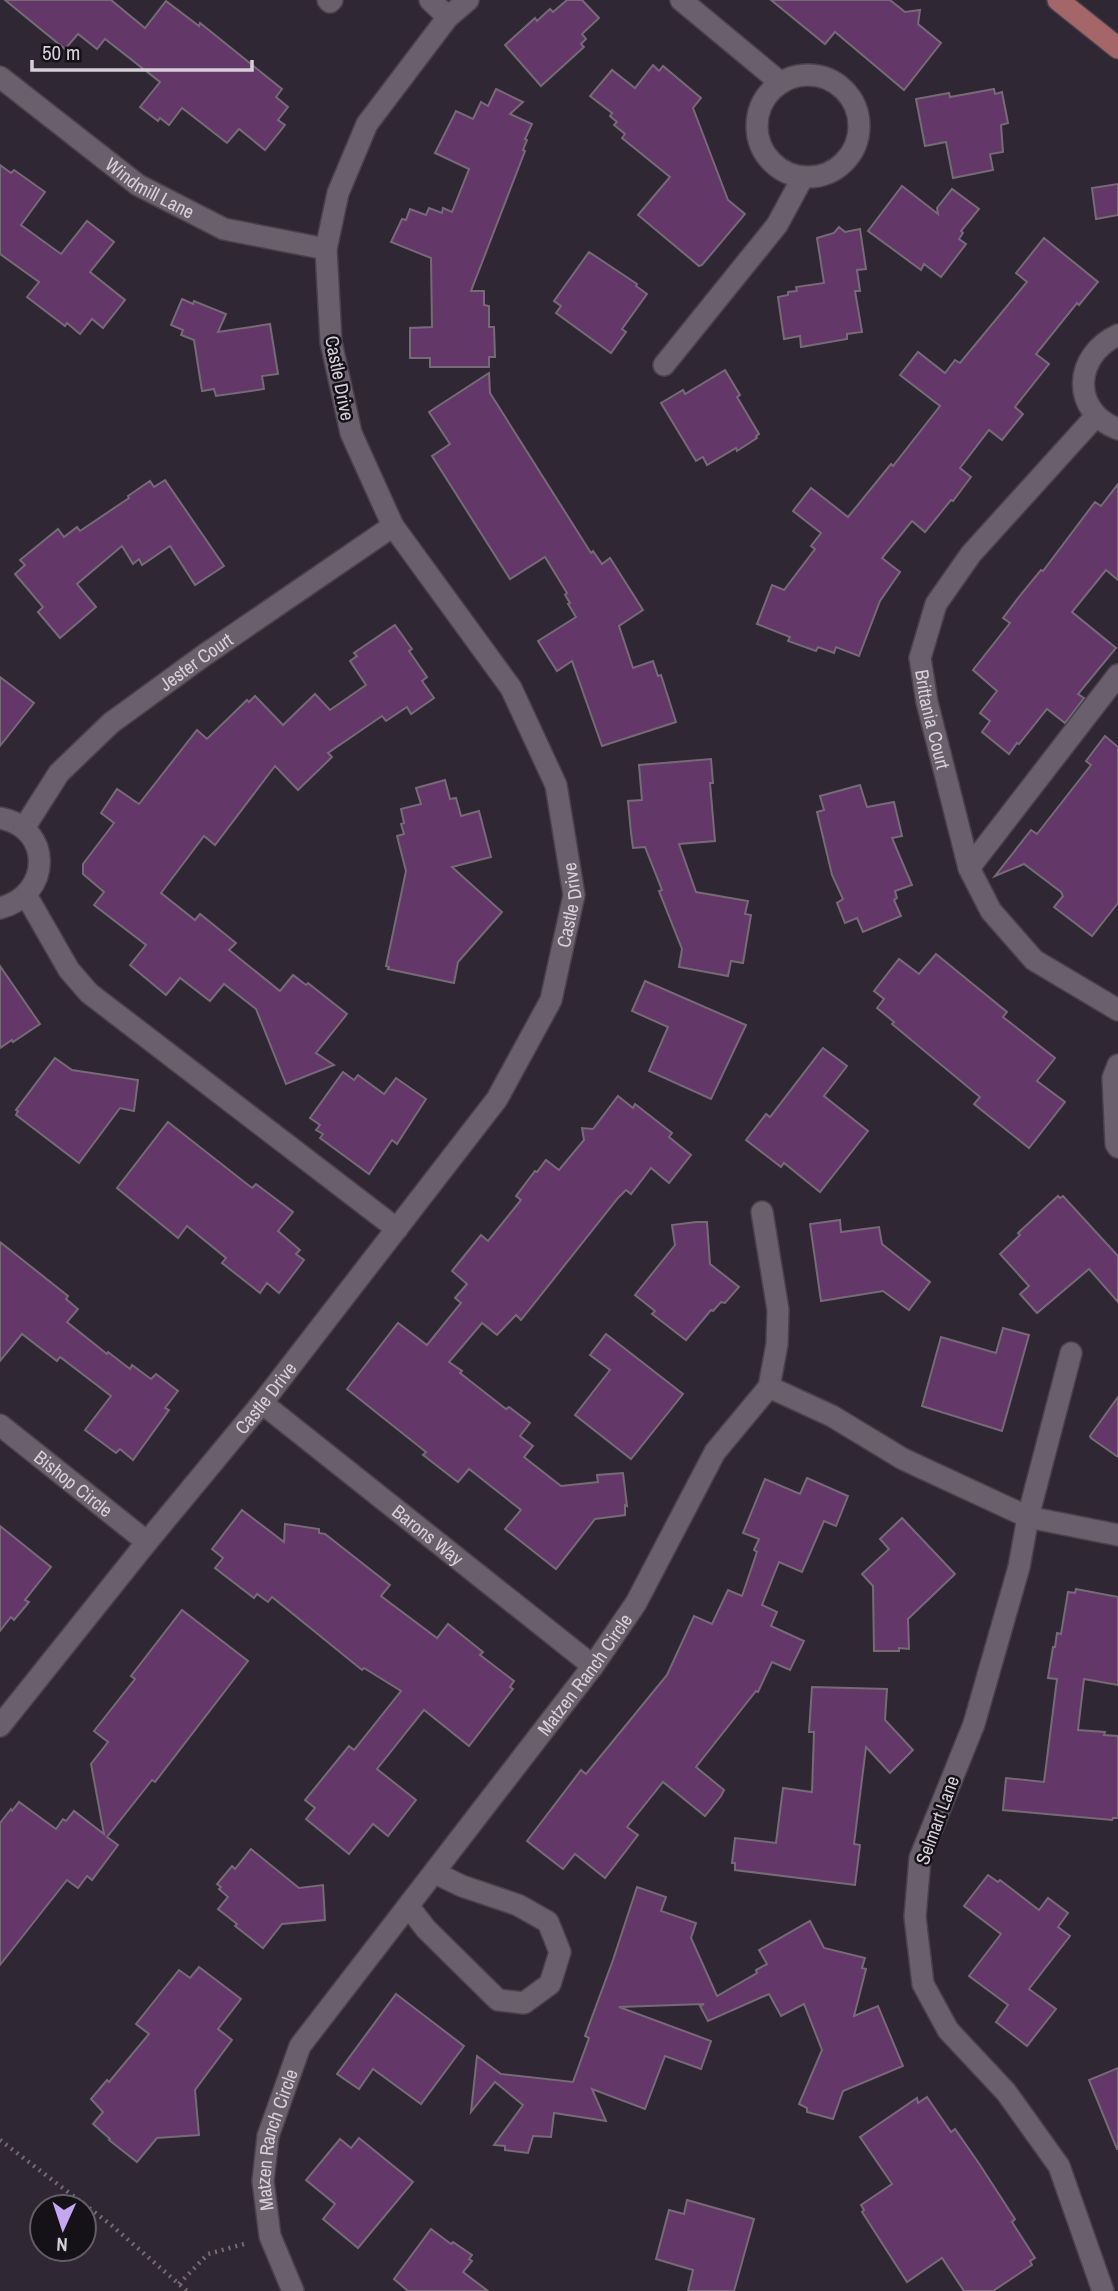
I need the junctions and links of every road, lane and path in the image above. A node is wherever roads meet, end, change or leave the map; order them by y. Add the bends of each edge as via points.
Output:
1 (430, 0) edge
2 (468, 0) edge
3 (681, 0) edge
4 (1058, 0) edge
5 (448, 17) junction
6 (1118, 48) edge
7 (0, 77) edge
8 (780, 83) junction
9 (803, 177) junction
10 (326, 249) junction
11 (1118, 335) edge
12 (664, 365) dead end
13 (1096, 416) junction
14 (1118, 429) edge
15 (393, 526) junction
16 (1118, 675) edge
17 (0, 818) edge
18 (24, 828) junction
19 (969, 869) junction
20 (26, 895) junction
21 (0, 908) edge
22 (1118, 1010) edge
23 (1118, 1065) edge
24 (1118, 1147) edge
25 (762, 1212) dead end
26 (397, 1229) junction
27 (1071, 1353) dead end
28 (769, 1387) junction
29 (262, 1403) junction
30 (0, 1425) edge
31 (1028, 1517) junction
32 (1118, 1535) edge
33 (147, 1542) junction
34 (593, 1666) junction
35 (0, 1727) edge
36 (435, 1873) junction
37 (409, 1907) junction
38 (0, 2140) edge
39 (244, 2244) dead end
40 (178, 2284) junction
41 (187, 2291) edge
42 (293, 2291) edge
43 (1103, 2291) edge

1 - 5 street
2 - 5 street, Castle Drive
3 - 8 street
4 - 6 main road
5 - 10 street, Castle Drive via 367,124 338,193
7 - 10 street, Windmill Lane via 138,185 224,229
8 - 9 street via 758,113 759,141 776,166
8 - 9 street via 810,75 836,83 856,108 859,132 849,157 831,172
9 - 12 street via 777,225
10 - 15 street, Castle Drive via 331,342 351,433
11 - 13 street via 1105,341 1085,368 1083,385
13 - 14 street
13 - 19 street, Brittania Court via 971,554 936,604 920,658
15 - 18 street, Jester Court via 111,723 60,773
15 - 26 street, Castle Drive via 511,688 556,785 574,895 551,1000 497,1099
16 - 19 street
17 - 18 street
18 - 20 street via 39,855 39,871
19 - 22 street, Brittania Court via 991,911 1034,960
20 - 21 street
20 - 26 street via 69,970 89,993
23 - 24 street via 1113,1078
25 - 28 street via 778,1310
26 - 29 street, Castle Drive
27 - 31 street, Selmart Lane
28 - 31 street via 832,1416 903,1460
28 - 34 street, Matzen Ranch Circle via 715,1451 636,1603
29 - 33 street, Castle Drive
29 - 34 street, Barons Way
30 - 33 street, Bishop Circle
31 - 32 street
31 - 43 street, Selmart Lane via 1019,1567 974,1724 919,1858 915,1917 923,1984 948,2030 1006,2092 1059,2166
33 - 35 street, Castle Drive
34 - 36 street, Matzen Ranch Circle
36 - 37 street, Matzen Ranch Circle
36 - 37 street via 518,1905 548,1922 560,1952 550,1984 524,2003 498,2000
37 - 42 street, Matzen Ranch Circle via 300,2046 268,2136 263,2181 270,2236
38 - 40 path via 110,2224
39 - 40 path via 208,2254
40 - 41 path

